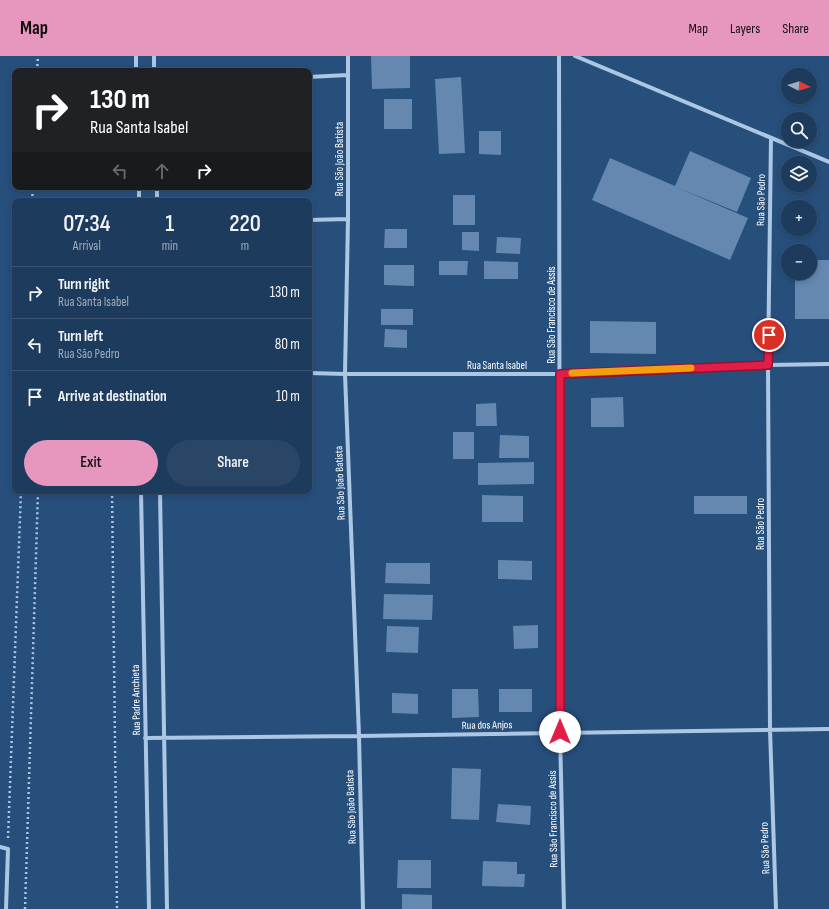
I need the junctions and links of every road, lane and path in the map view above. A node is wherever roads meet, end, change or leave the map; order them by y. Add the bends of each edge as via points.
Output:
1 (38, 56) edge
2 (136, 56) edge
3 (154, 56) edge
4 (348, 56) edge
5 (559, 56) edge
6 (575, 56) edge
7 (37, 68) edge
8 (136, 68) edge
9 (154, 68) edge
10 (347, 75) junction
11 (312, 77) edge
12 (771, 138) junction
13 (829, 162) edge
14 (348, 219) junction
15 (312, 220) edge
16 (829, 364) edge
17 (768, 365) junction
18 (312, 373) edge
19 (345, 374) junction
20 (560, 374) junction
21 (21, 494) edge
22 (38, 494) edge
23 (112, 494) edge
24 (141, 494) edge
25 (160, 494) edge
26 (770, 729) junction
27 (829, 729) edge
28 (560, 732) junction
29 (358, 736) junction
30 (145, 738) junction
31 (163, 738) junction
32 (0, 847) edge
33 (8, 849) junction
34 (6, 909) edge
35 (25, 909) edge
36 (117, 909) edge
37 (149, 909) edge
38 (167, 909) edge
39 (363, 909) edge
40 (564, 909) edge
41 (776, 909) edge

1 - 7 path
2 - 8 street
3 - 9 street
4 - 10 street, Rua São João Batista
5 - 20 street, Rua São Francisco de Assis
6 - 12 street
10 - 11 street
10 - 14 street, Rua São João Batista
12 - 13 street
12 - 17 street, Rua São Pedro
14 - 15 street
14 - 19 street, Rua São João Batista
16 - 17 street, Rua Santa Isabel
17 - 20 street, Rua Santa Isabel
17 - 26 street, Rua São Pedro
18 - 19 street, Rua Santa Isabel
19 - 20 street, Rua Santa Isabel
19 - 29 street, Rua São João Batista
20 - 28 street, Rua São Francisco de Assis
21 - 33 path
22 - 35 path
23 - 36 path
24 - 30 street, Rua Padre Anchieta
25 - 31 street
26 - 27 street, Rua dos Anjos
26 - 28 street, Rua dos Anjos
26 - 41 street, Rua São Pedro
28 - 29 street, Rua dos Anjos
28 - 40 street, Rua São Francisco de Assis
29 - 31 street, Rua dos Anjos
29 - 39 street, Rua São João Batista
30 - 31 street, Rua dos Anjos
30 - 37 street, Rua Padre Anchieta
31 - 38 street
32 - 33 street
33 - 34 street

